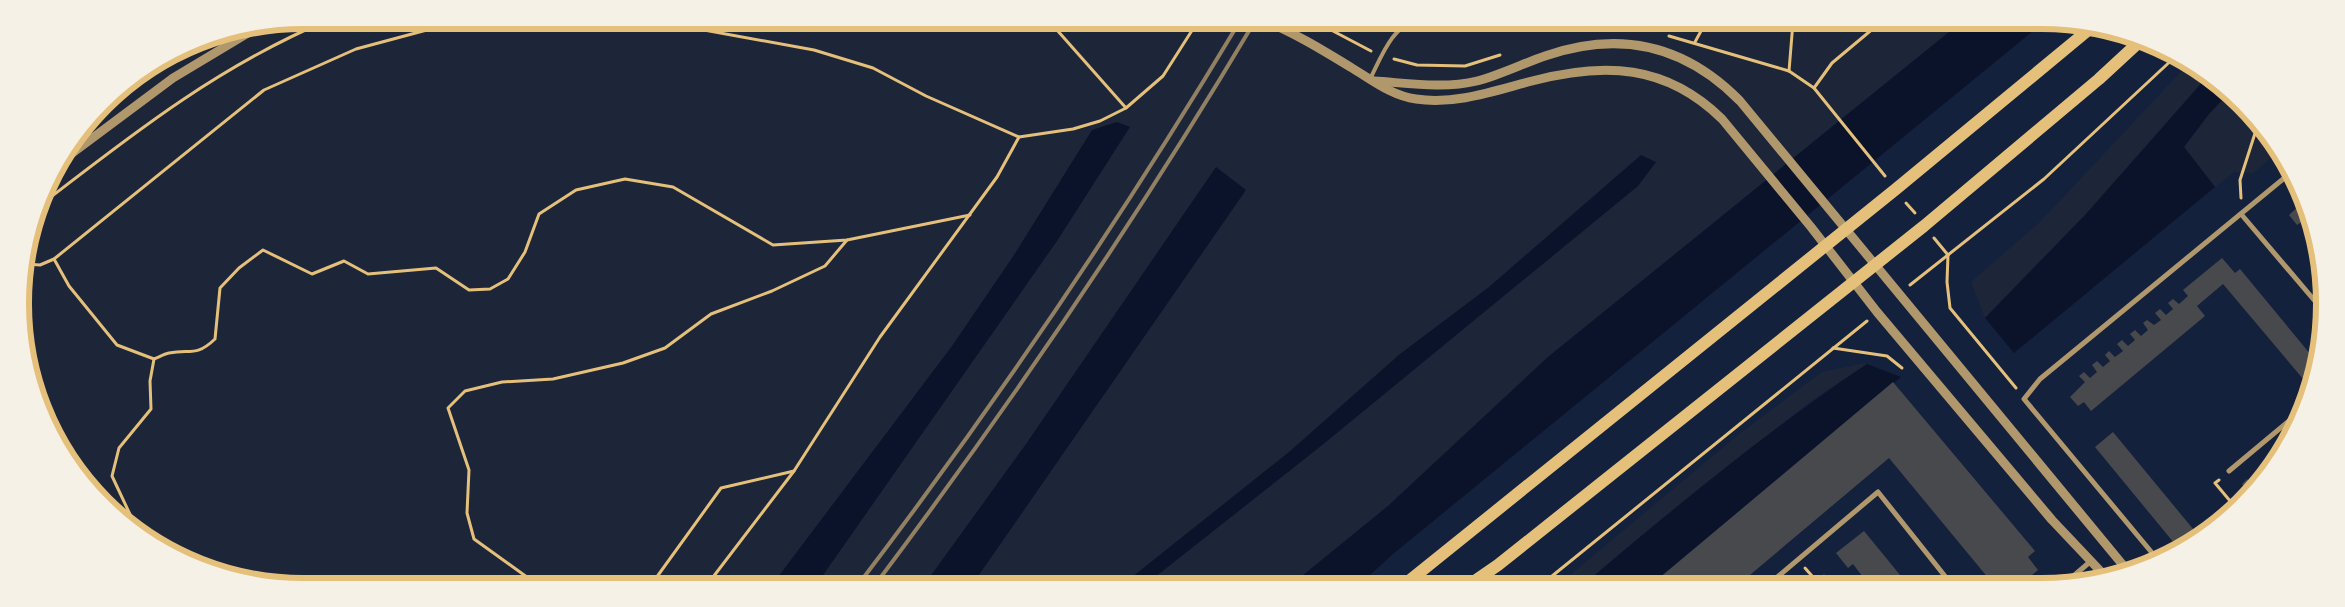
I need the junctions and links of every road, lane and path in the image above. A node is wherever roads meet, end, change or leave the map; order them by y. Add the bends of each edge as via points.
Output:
1 (309, 29) edge
2 (431, 29) edge
3 (698, 29) edge
4 (1055, 29) edge
5 (1193, 29) edge
6 (1281, 29) edge
7 (1328, 29) edge
8 (1402, 29) edge
9 (1701, 29) edge
10 (1792, 29) edge
11 (1873, 29) edge
12 (2085, 32) edge
13 (243, 36) edge
14 (2136, 45) edge
15 (1382, 56) junction
16 (2170, 61) edge
17 (1788, 71) junction
18 (1372, 80) junction
19 (1814, 88) junction
20 (1126, 108) junction
21 (2256, 132) edge
22 (1019, 137) junction
23 (75, 151) edge
24 (2285, 177) edge
25 (1896, 190) junction
26 (50, 197) edge
27 (970, 214) junction
28 (2241, 214) junction
29 (1924, 226) junction
30 (1846, 230) junction
31 (847, 240) junction
32 (1826, 246) junction
33 (1948, 255) junction
34 (54, 259) junction
35 (32, 264) edge
36 (1875, 266) junction
37 (1854, 283) junction
38 (2316, 302) edge
39 (1877, 312) junction
40 (1832, 348) junction
41 (154, 359) junction
42 (1907, 372) dead end
43 (2024, 398) junction
44 (2290, 420) edge
45 (794, 471) junction
46 (2230, 471) joint
47 (2231, 502) edge
48 (131, 517) edge
49 (2153, 554) edge
50 (1797, 560) junction
51 (2092, 560) junction
52 (2124, 566) edge
53 (2102, 571) edge
54 (2073, 576) edge
55 (529, 578) edge
56 (654, 578) edge
57 (712, 578) edge
58 (1413, 578) edge
59 (1479, 578) edge
60 (1550, 578) edge
61 (1776, 578) edge
62 (1814, 578) edge
63 (1946, 578) edge

1 - 26 path via 247,58 204,84 142,126
2 - 34 path via 356,49 264,90
3 - 22 path via 814,50 873,68 926,96
4 - 20 path
5 - 20 path via 1163,76
6 - 18 street
7 - 15 path
8 - 15 lane
9 - 17 path via 1695,42
10 - 17 path
11 - 19 path via 1832,63
12 - 25 main road
13 - 23 street via 173,78
14 - 29 main road
15 - 18 lane
16 - 33 path via 2044,179
17 - 19 path
18 - 30 street via 1425,84 1476,81 1582,46 1616,42 1641,46 1685,60 1707,72 1740,101
18 - 32 street via 1400,95 1436,100 1602,70 1633,72 1672,82 1722,119
19 - 25 path
20 - 22 path via 1100,121 1073,129
21 - 28 path via 2240,180
22 - 27 path via 997,177
24 - 28 street
25 - 29 path
25 - 30 main road
27 - 31 path
27 - 45 path via 880,337
28 - 38 street
28 - 43 street via 2040,379
29 - 33 path
29 - 36 main road
30 - 32 main road
30 - 36 street
31 - 41 path via 773,245 673,187 625,179 576,190 539,214 525,252 512,272 490,289 469,290 436,268 368,274 344,261 312,274 264,250 239,268 220,288 215,339 206,348 190,353 170,353
31 - 55 path via 825,266 711,314 665,348 622,364 553,379 502,382 465,391 448,408 469,470 466,513 474,539
32 - 37 street
32 - 58 main road
33 - 43 path via 1946,282 1950,308
34 - 35 path via 40,265
34 - 41 path via 69,286 117,345
36 - 37 main road
36 - 52 street
37 - 39 street
37 - 59 main road
39 - 40 path
39 - 51 street via 2052,520
40 - 42 path via 1886,356
40 - 60 path
41 - 48 path via 150,409 119,448 112,476
43 - 49 street
44 - 46 street
45 - 56 path via 721,488
45 - 57 path
46 - 47 path via 2215,483
50 - 61 street
50 - 62 path
50 - 63 street via 1878,492
51 - 53 street
51 - 54 street

